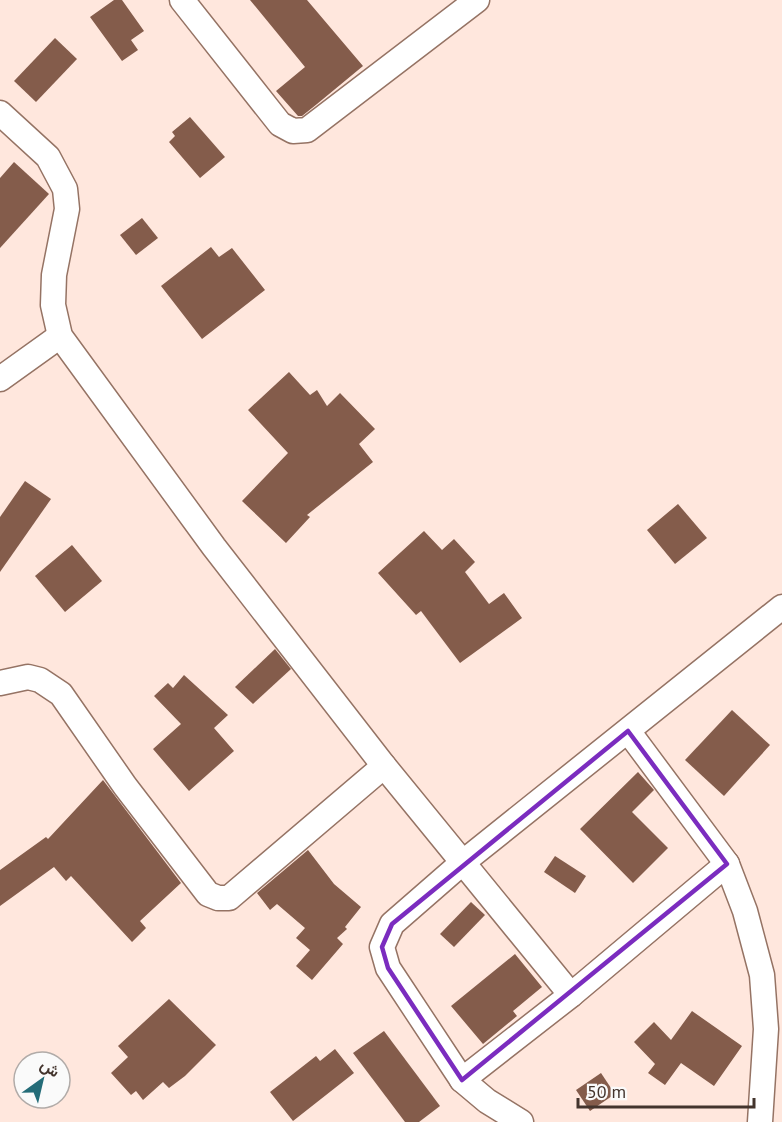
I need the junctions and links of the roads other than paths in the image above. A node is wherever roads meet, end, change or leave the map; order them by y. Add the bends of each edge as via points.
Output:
1 (182, 0) edge
2 (477, 0) edge
3 (0, 113) edge
4 (60, 336) junction
5 (0, 379) edge
6 (782, 607) edge
7 (0, 683) edge
8 (628, 731) junction
9 (384, 766) junction
10 (462, 863) junction
11 (727, 864) junction
12 (571, 995) junction
13 (462, 1080) junction
14 (521, 1122) edge
15 (760, 1122) edge

1 - 2 street via 280,124 293,131 307,130
3 - 4 street via 48,157 65,189 68,209 54,275 53,305
4 - 5 street
4 - 9 street via 214,547
6 - 8 street
7 - 9 street via 28,677 61,694 208,894 218,898 229,898
8 - 10 street
8 - 11 street
9 - 10 street
10 - 12 street
10 - 13 street via 392,924 382,947 388,968
11 - 12 street
11 - 15 street via 745,911 762,975 766,1029
12 - 13 street
13 - 14 street

